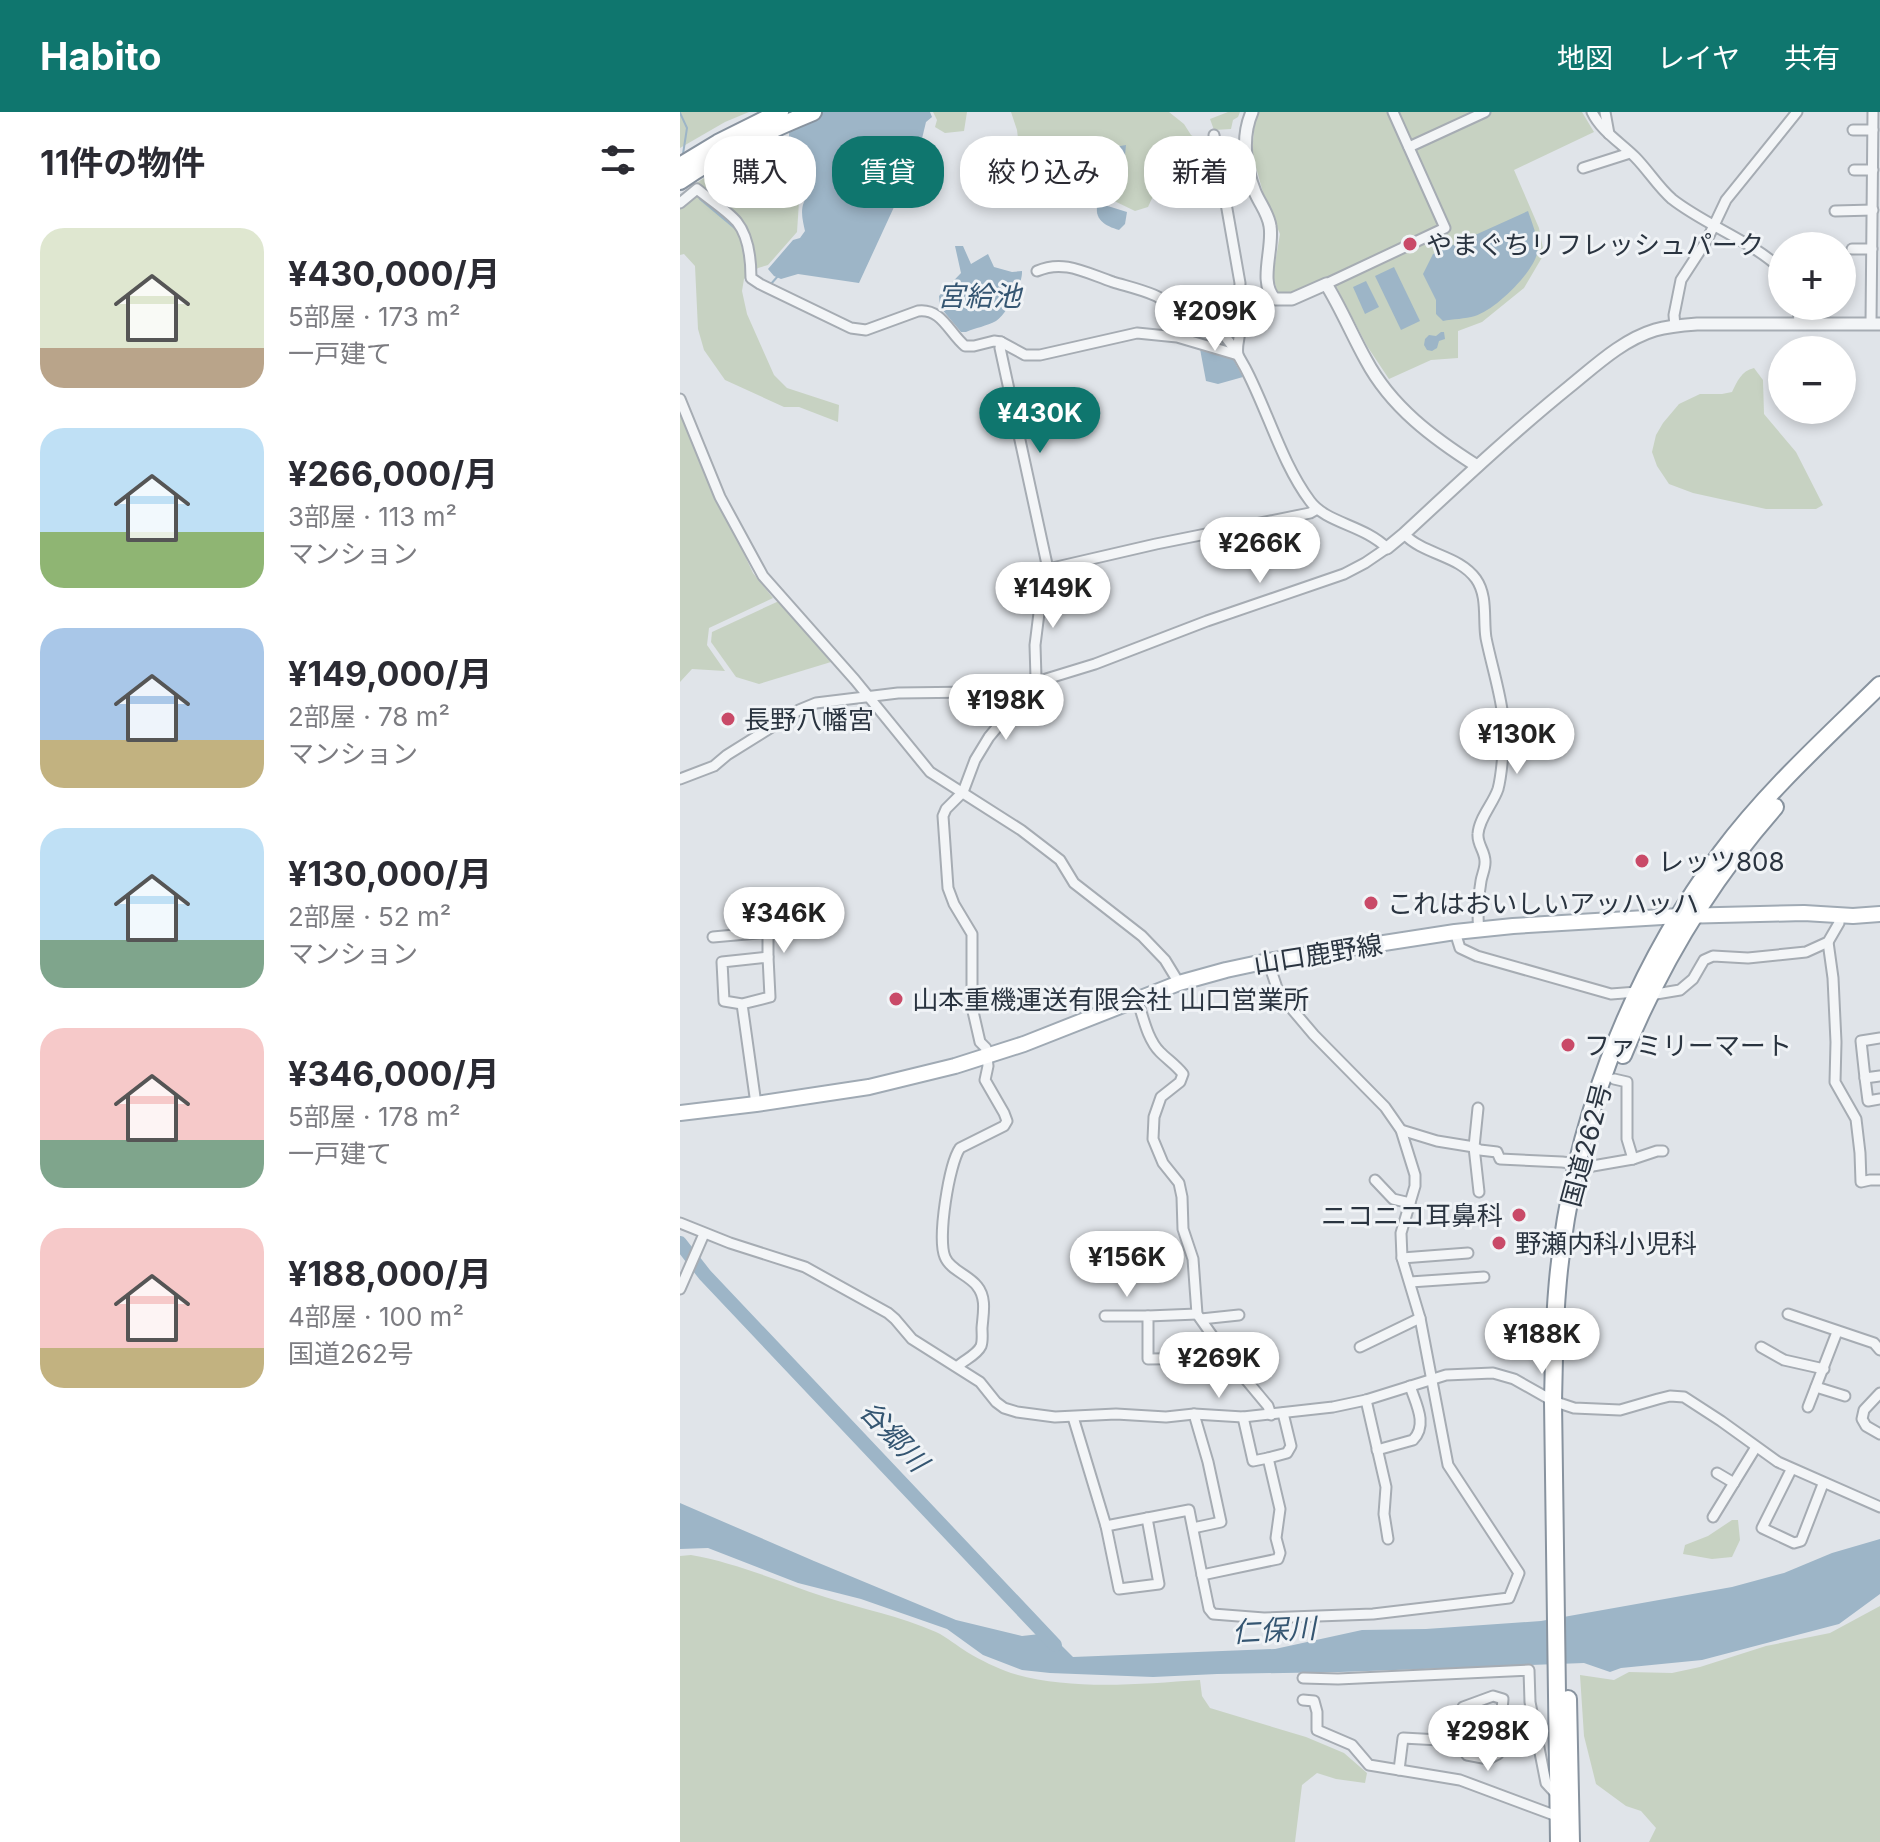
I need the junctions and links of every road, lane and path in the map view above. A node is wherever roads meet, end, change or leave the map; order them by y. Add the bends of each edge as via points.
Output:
1 (813, 112) edge
2 (1252, 112) edge
3 (1393, 112) edge
4 (1485, 112) edge
5 (1592, 112) edge
6 (1605, 112) edge
7 (1797, 112) edge
8 (1873, 112) edge
9 (784, 117) edge
10 (1853, 130) dead end
11 (1873, 130) junction
12 (1609, 134) junction
13 (1214, 135) dead end
14 (1409, 147) junction
15 (1630, 153) junction
16 (680, 166) edge
17 (1583, 168) dead end
18 (1854, 170) dead end
19 (1873, 170) junction
20 (680, 181) edge
21 (680, 203) edge
22 (1835, 211) dead end
23 (1875, 211) edge
24 (1713, 226) junction
25 (1856, 249) edge
26 (1872, 249) junction
27 (1768, 259) edge
28 (1037, 271) dead end
29 (1326, 284) junction
30 (1876, 295) edge
31 (1799, 320) edge
32 (1799, 324) junction
33 (1875, 324) edge
34 (1675, 326) junction
35 (1001, 342) junction
36 (1238, 355) junction
37 (680, 399) edge
38 (1477, 466) junction
39 (1317, 509) junction
40 (1404, 534) junction
41 (1387, 548) junction
42 (1048, 569) junction
43 (1033, 683) junction
44 (1880, 685) edge
45 (868, 697) junction
46 (1880, 700) edge
47 (680, 779) edge
48 (963, 792) junction
49 (1839, 914) junction
50 (1880, 914) edge
51 (1685, 916) junction
52 (1479, 930) junction
53 (1455, 932) junction
54 (713, 937) dead end
55 (1828, 942) junction
56 (768, 957) junction
57 (1268, 961) junction
58 (1179, 983) junction
59 (1644, 994) junction
60 (1137, 999) junction
61 (742, 1004) junction
62 (1880, 1038) edge
63 (988, 1056) junction
64 (1880, 1076) edge
65 (1865, 1078) junction
66 (1614, 1079) junction
67 (1880, 1099) edge
68 (756, 1104) junction
69 (1478, 1108) dead end
70 (680, 1113) edge
71 (1401, 1130) junction
72 (1474, 1147) junction
73 (1663, 1151) dead end
74 (1633, 1159) junction
75 (1582, 1166) junction
76 (1375, 1180) dead end
77 (1880, 1180) edge
78 (1479, 1192) dead end
79 (1410, 1203) junction
80 (680, 1223) edge
81 (704, 1234) junction
82 (1468, 1253) dead end
83 (1402, 1258) junction
84 (1484, 1277) dead end
85 (1410, 1282) junction
86 (680, 1289) edge
87 (1788, 1314) dead end
88 (1239, 1315) dead end
89 (1105, 1316) dead end
90 (1148, 1316) junction
91 (1199, 1317) junction
92 (1420, 1318) junction
93 (1837, 1332) junction
94 (1360, 1347) dead end
95 (1761, 1347) dead end
96 (1880, 1350) edge
97 (1228, 1358) junction
98 (958, 1366) junction
99 (1824, 1369) junction
100 (1432, 1378) junction
101 (1410, 1386) junction
102 (1816, 1387) junction
103 (1880, 1393) edge
104 (1845, 1396) dead end
105 (1366, 1400) junction
106 (1559, 1404) junction
107 (1808, 1407) dead end
108 (1283, 1413) junction
109 (1194, 1414) junction
110 (1271, 1415) junction
111 (1073, 1417) junction
112 (1243, 1417) junction
113 (1880, 1434) edge
114 (1756, 1447) junction
115 (1377, 1450) junction
116 (1268, 1458) junction
117 (1791, 1470) junction
118 (1717, 1473) dead end
119 (1734, 1483) junction
120 (1823, 1484) junction
121 (1880, 1507) edge
122 (1713, 1517) dead end
123 (1147, 1518) junction
124 (1106, 1526) junction
125 (1193, 1528) junction
126 (1388, 1539) dead end
127 (1202, 1575) junction
128 (1563, 1672) junction
129 (1303, 1678) dead end
130 (1303, 1700) dead end
131 (1458, 1741) junction
132 (1399, 1770) junction
133 (1557, 1795) junction
134 (1564, 1818) junction
135 (1559, 1842) edge
136 (1571, 1842) edge

1 - 9 highway
2 - 29 street via 1246,160 1269,219 1268,289 1282,300
3 - 14 street
4 - 14 street
5 - 12 street
6 - 12 street
7 - 24 street via 1726,200
8 - 11 street
9 - 16 highway via 718,143
9 - 20 highway
10 - 11 street
11 - 19 street
12 - 15 street
13 - 36 street via 1240,283
14 - 29 street via 1445,228
15 - 17 street
15 - 24 street via 1671,198
18 - 19 street
19 - 23 street
21 - 35 street via 697,189 738,223 751,278 851,328 866,330 926,310 943,320 965,346
22 - 23 street
23 - 26 street
24 - 27 street
24 - 34 street via 1681,280
25 - 26 street
26 - 30 street
28 - 36 street via 1064,265 1155,295 1204,317
29 - 38 street via 1367,363 1397,403 1418,425
30 - 33 street
31 - 32 street
32 - 33 street
32 - 34 street
34 - 38 street via 1655,330 1613,352
35 - 36 street via 1025,355 1040,355 1137,333 1177,337
35 - 42 street
36 - 39 street via 1296,481
37 - 45 street via 720,497 763,576
38 - 40 street
39 - 41 street via 1363,530
39 - 42 street
40 - 41 street
40 - 52 street via 1466,569 1484,597 1484,622 1502,702 1504,750 1498,791 1478,833 1485,862
41 - 43 street via 1344,574
42 - 43 street
43 - 45 street via 976,692
43 - 48 street via 989,737
44 - 51 highway, 国道262号 via 1741,828
45 - 47 street via 816,703 714,766
45 - 48 street via 930,772
46 - 51 highway, 国道262号 via 1785,795
48 - 58 street via 1060,860 1074,883 1142,936
48 - 63 street via 943,816 945,863 954,904 972,934 972,1007
49 - 50 main road, 山口鹿野線
49 - 51 main road, 山口鹿野線
49 - 55 street
51 - 52 main road, 山口鹿野線
51 - 59 highway, 国道262号
52 - 53 main road, 山口鹿野線
53 - 57 main road, 山口鹿野線
53 - 59 street via 1460,948 1477,956 1611,994
54 - 56 street via 768,932
55 - 59 street via 1806,952 1713,956 1680,990
55 - 77 street via 1835,1082 1856,1119 1861,1182
56 - 61 street via 770,997
56 - 61 street via 722,962 724,1001
57 - 58 main road, 山口鹿野線
57 - 71 street via 1286,1002
58 - 60 main road, 山口鹿野線
59 - 66 highway, 国道262号
59 - 75 highway, 国道262号 via 1603,1079
60 - 63 main road, 山口鹿野線
60 - 91 street via 1150,1038 1183,1074 1161,1097 1153,1139 1179,1183
61 - 68 street
62 - 65 street via 1861,1041
63 - 68 main road, 山口鹿野線 via 869,1087
63 - 98 street via 985,1080 1007,1121 957,1151 942,1224 943,1255 976,1284 983,1300 982,1344
64 - 65 street
65 - 67 street via 1868,1101
66 - 74 street via 1627,1082 1627,1139
66 - 75 highway, 国道262号
68 - 70 main road, 山口鹿野線
69 - 72 street
71 - 72 street
71 - 79 street via 1415,1175
72 - 75 street via 1497,1152 1500,1159
72 - 78 street
73 - 74 street
74 - 75 street
75 - 106 highway, 国道262号 via 1568,1208 1557,1291
76 - 79 street via 1393,1199
79 - 83 street via 1401,1233
80 - 81 street
81 - 86 street
81 - 98 street via 805,1267 888,1313 912,1339
82 - 83 street
83 - 85 street
84 - 85 street
85 - 92 street
87 - 93 street
88 - 91 street
89 - 90 street
90 - 91 street
90 - 97 street via 1148,1359
91 - 97 street
92 - 94 street
92 - 100 street
93 - 96 street via 1874,1343
93 - 99 street
95 - 99 street via 1784,1360
97 - 110 street
98 - 111 street via 1004,1408
99 - 102 street
100 - 101 street
100 - 106 street via 1493,1373
100 - 127 street via 1448,1465 1519,1573 1509,1598 1373,1614 1264,1618 1213,1614
101 - 105 street
101 - 115 street via 1420,1414 1417,1437
102 - 104 street
102 - 107 street
103 - 113 street via 1862,1419
105 - 108 street
105 - 115 street
106 - 114 street via 1620,1410 1684,1397
106 - 128 highway, 国道262号
108 - 110 street
108 - 116 street via 1291,1446 1287,1453
109 - 111 street
109 - 112 street
109 - 125 street via 1221,1522
110 - 112 street
111 - 124 street
112 - 116 street via 1253,1461
114 - 117 street
114 - 119 street
115 - 126 street via 1386,1487
116 - 127 street via 1280,1509 1278,1559
117 - 120 street
117 - 120 street via 1762,1528 1794,1543 1801,1541
118 - 119 street
119 - 122 street
120 - 121 street
123 - 124 street
123 - 124 street via 1159,1584 1119,1589
123 - 125 street via 1189,1510
125 - 127 street
128 - 133 highway, 国道262号
128 - 134 highway, 国道262号
129 - 133 street via 1529,1670 1546,1783
130 - 132 street via 1314,1701 1317,1730 1352,1745 1369,1765
131 - 131 street via 1463,1707 1493,1696 1503,1699 1498,1754 1488,1759 1467,1755
131 - 132 street via 1403,1738
132 - 134 street via 1460,1780
133 - 134 highway, 国道262号
134 - 135 highway, 国道262号
134 - 136 highway, 国道262号

